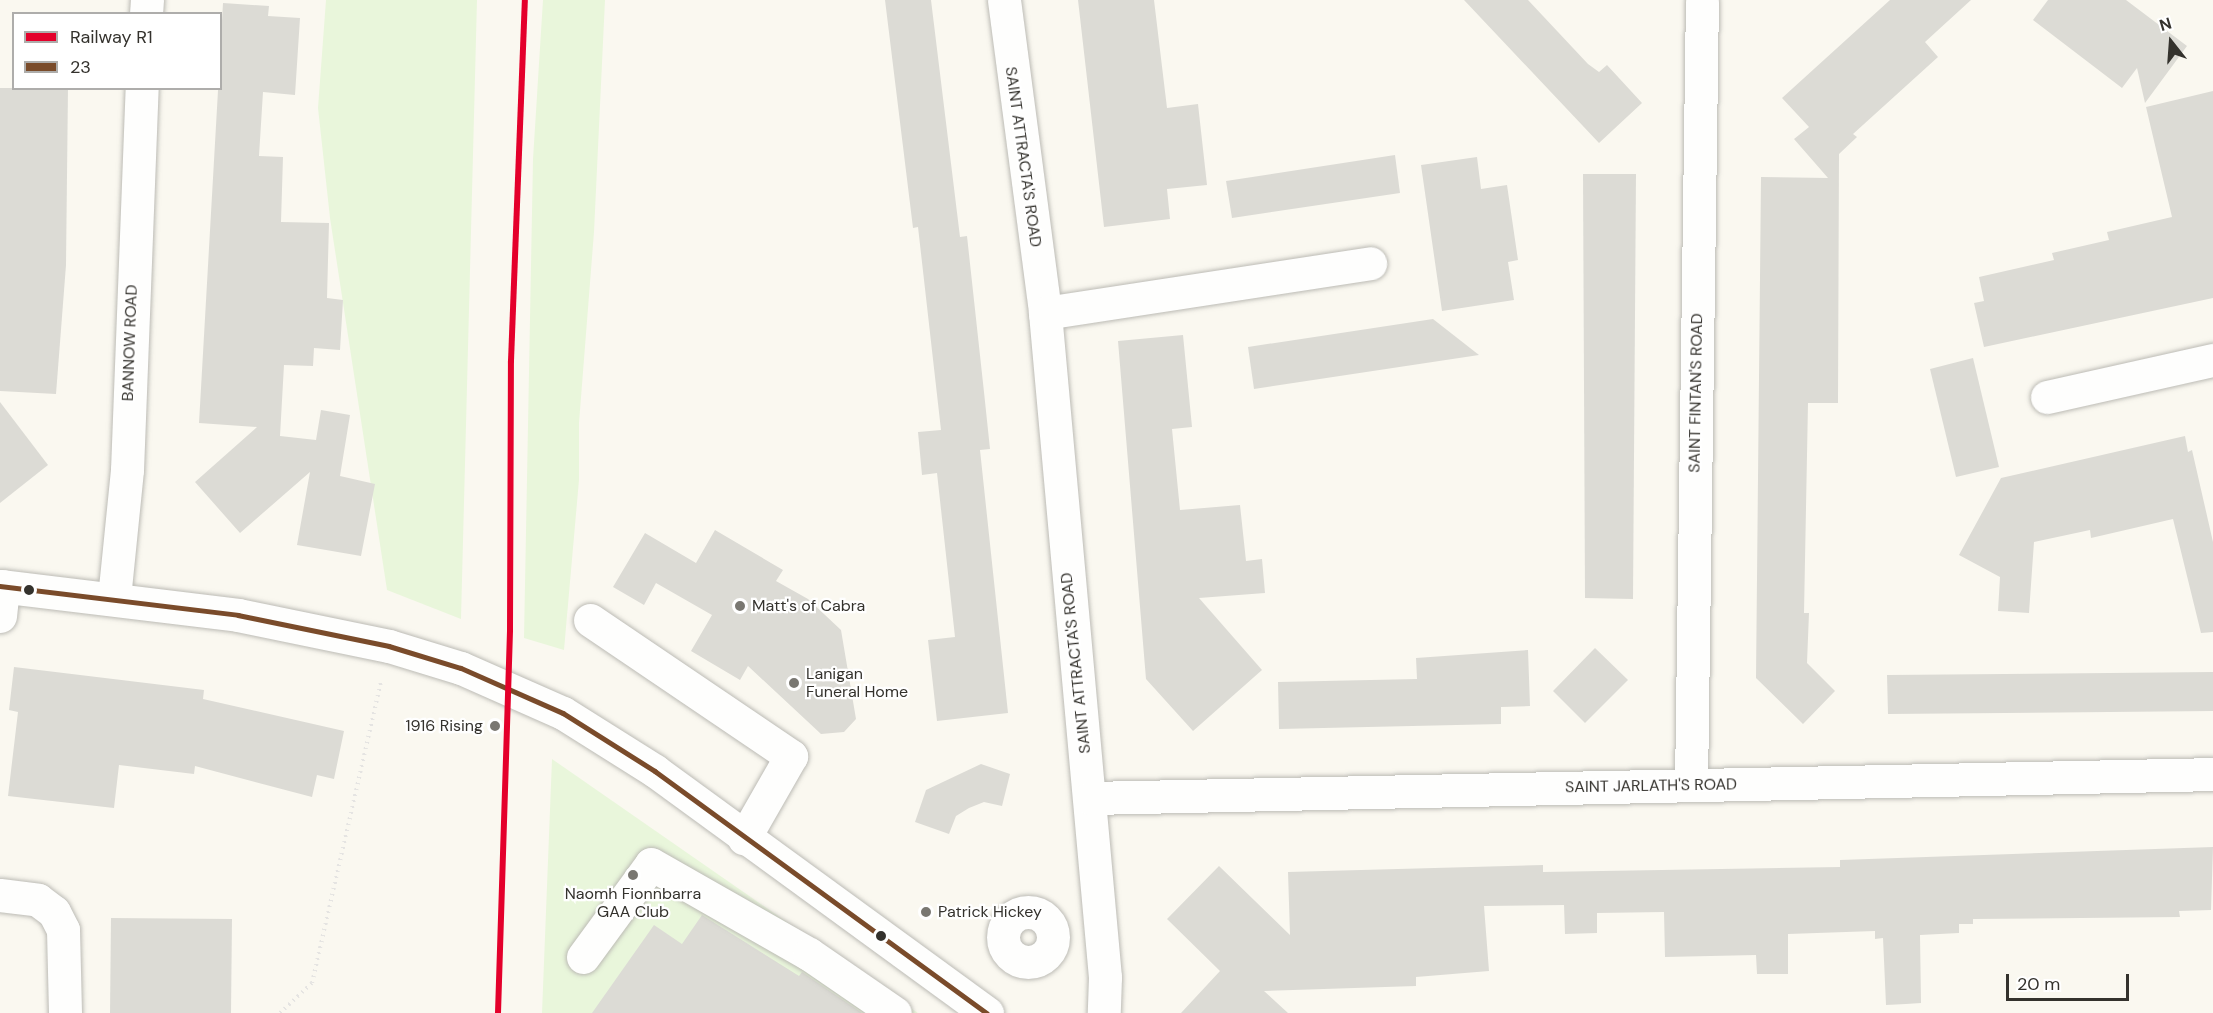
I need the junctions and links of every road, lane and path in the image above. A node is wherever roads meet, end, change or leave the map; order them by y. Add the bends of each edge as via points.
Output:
1 (1004, 0) edge
2 (1703, 0) edge
3 (142, 90) edge
4 (1371, 263) dead end
5 (1045, 313) junction
6 (2213, 360) edge
7 (2048, 397) dead end
8 (1, 596) edge
9 (114, 598) junction
10 (590, 620) dead end
11 (389, 646) junction
12 (2213, 774) edge
13 (1691, 785) junction
14 (1090, 798) junction
15 (744, 838) junction
16 (0, 895) edge
17 (1100, 928) junction
18 (1052, 934) dead end
19 (583, 957) dead end
20 (65, 1013) edge
21 (280, 1013) edge
22 (895, 1013) edge
23 (987, 1013) edge
24 (1104, 1013) edge

1 - 5 street, SAINT ATTRACTA'S ROAD
2 - 13 street, SAINT FINTAN'S ROAD
3 - 9 street, BANNOW ROAD via 127,470
4 - 5 street
5 - 14 street, SAINT ATTRACTA'S ROAD
6 - 7 street
8 - 9 street
9 - 11 street via 238,615
10 - 15 street via 791,756
11 - 15 street via 430,657 563,713 656,771
11 - 21 path via 312,983
12 - 13 street, SAINT JARLATH'S ROAD
13 - 14 street, SAINT JARLATH'S ROAD
14 - 17 street, SAINT ATTRACTA'S ROAD
15 - 23 street
16 - 20 street via 38,900 54,912 63,930
17 - 18 street
17 - 24 street, SAINT ATTRACTA'S ROAD
19 - 22 street via 651,864 809,954

